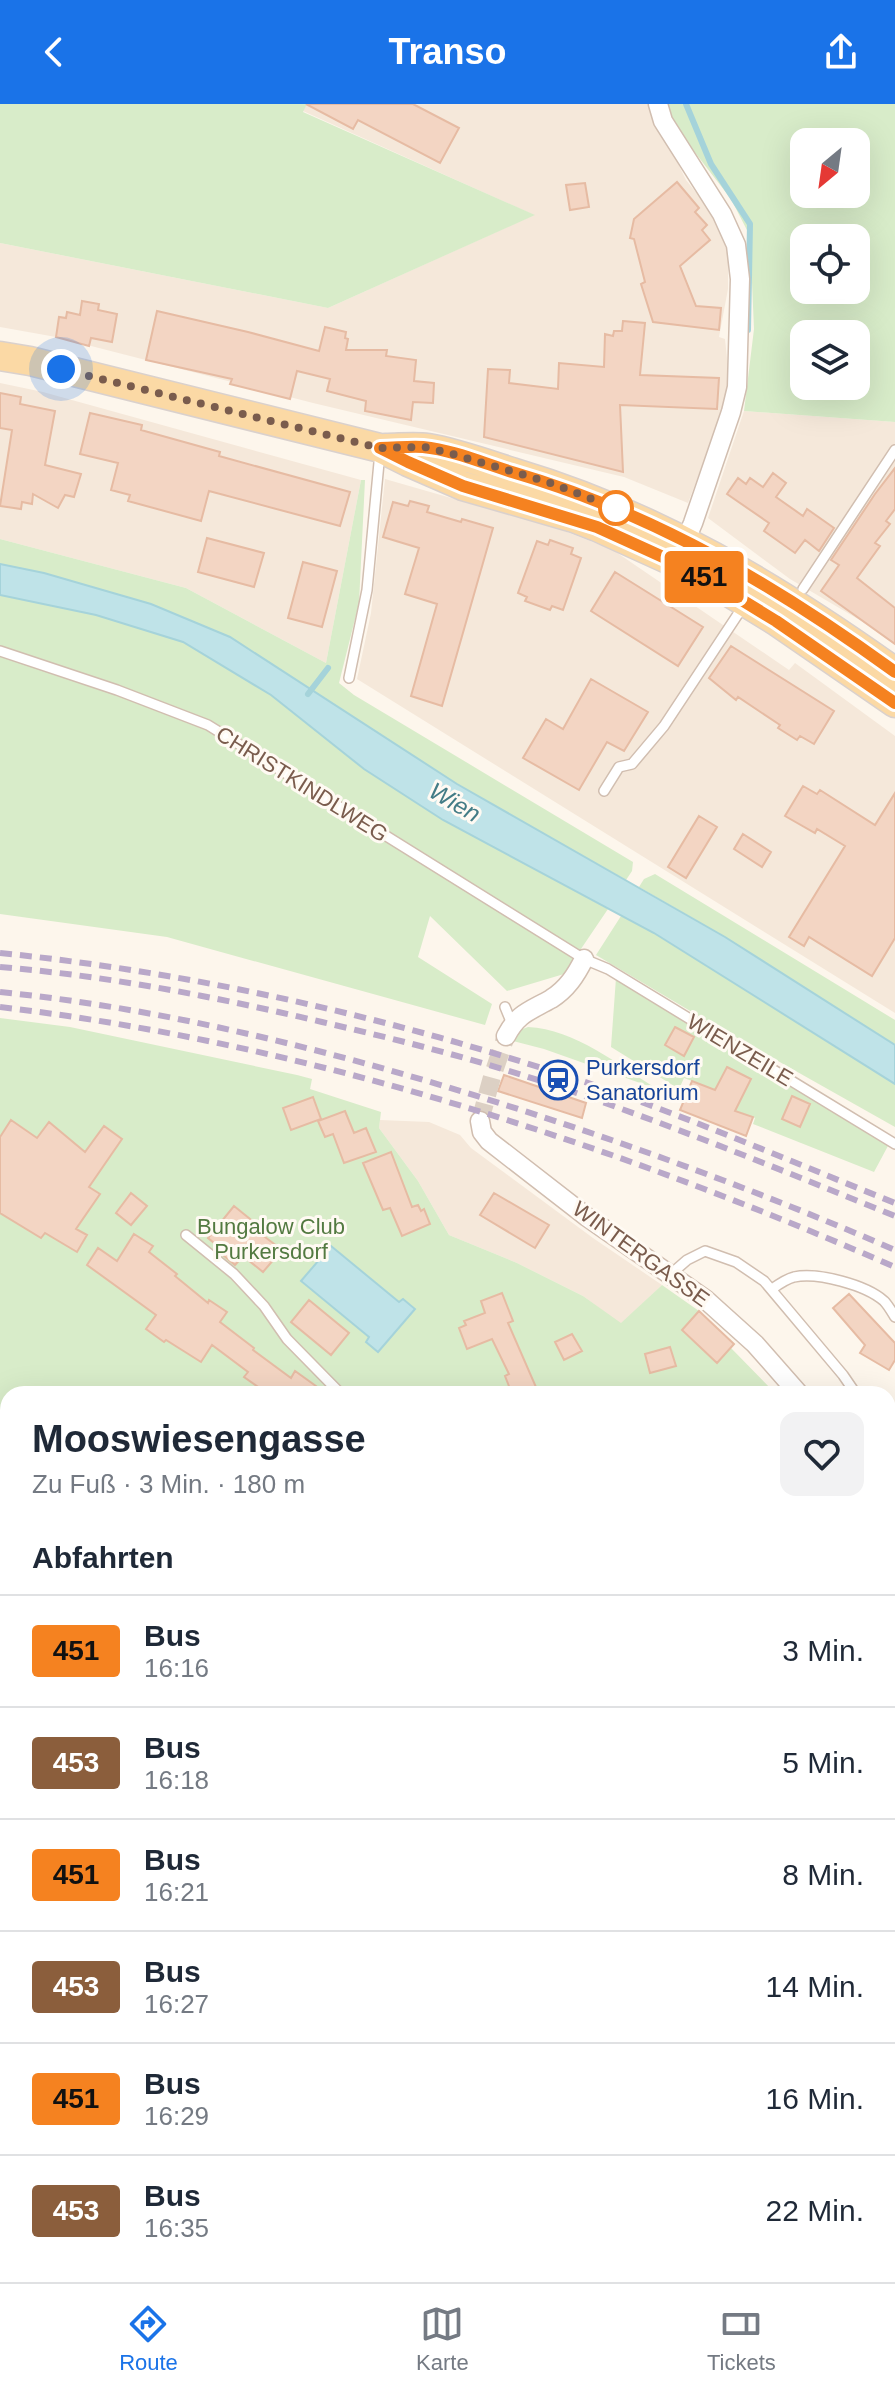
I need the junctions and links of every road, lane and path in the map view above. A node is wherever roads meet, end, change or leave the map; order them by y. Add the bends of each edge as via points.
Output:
1 (658, 104) edge
2 (0, 356) edge
3 (380, 448) junction
4 (895, 450) edge
5 (681, 551) junction
6 (803, 589) dead end
7 (753, 592) junction
8 (0, 651) edge
9 (895, 672) edge
10 (349, 678) dead end
11 (895, 703) edge
12 (604, 791) dead end
13 (584, 959) junction
14 (508, 1022) tunnel mouth
15 (480, 1121) dead end
16 (895, 1144) edge
17 (186, 1235) dead end
18 (671, 1274) junction
19 (772, 1289) junction
20 (895, 1317) edge
21 (333, 1386) edge
22 (792, 1386) edge
23 (850, 1386) edge

1 - 5 street via 663,121 722,214 736,245 740,279 737,387
2 - 3 main road
3 - 5 main road via 463,486
3 - 10 lane via 367,590
4 - 6 lane
5 - 7 main road
7 - 9 main road via 841,633
7 - 11 main road
7 - 12 lane via 664,726 632,764 619,767
8 - 13 lane, CHRISTKINDLWEG via 208,725
13 - 14 street via 574,979 553,997
13 - 16 lane, WIENZEILE
15 - 18 street, WINTERGASSE via 489,1141
17 - 21 lane via 234,1274
18 - 19 lane via 705,1251 736,1262
18 - 22 street, WINTERGASSE via 755,1344
19 - 20 lane via 801,1277 846,1283 885,1302
19 - 23 lane

